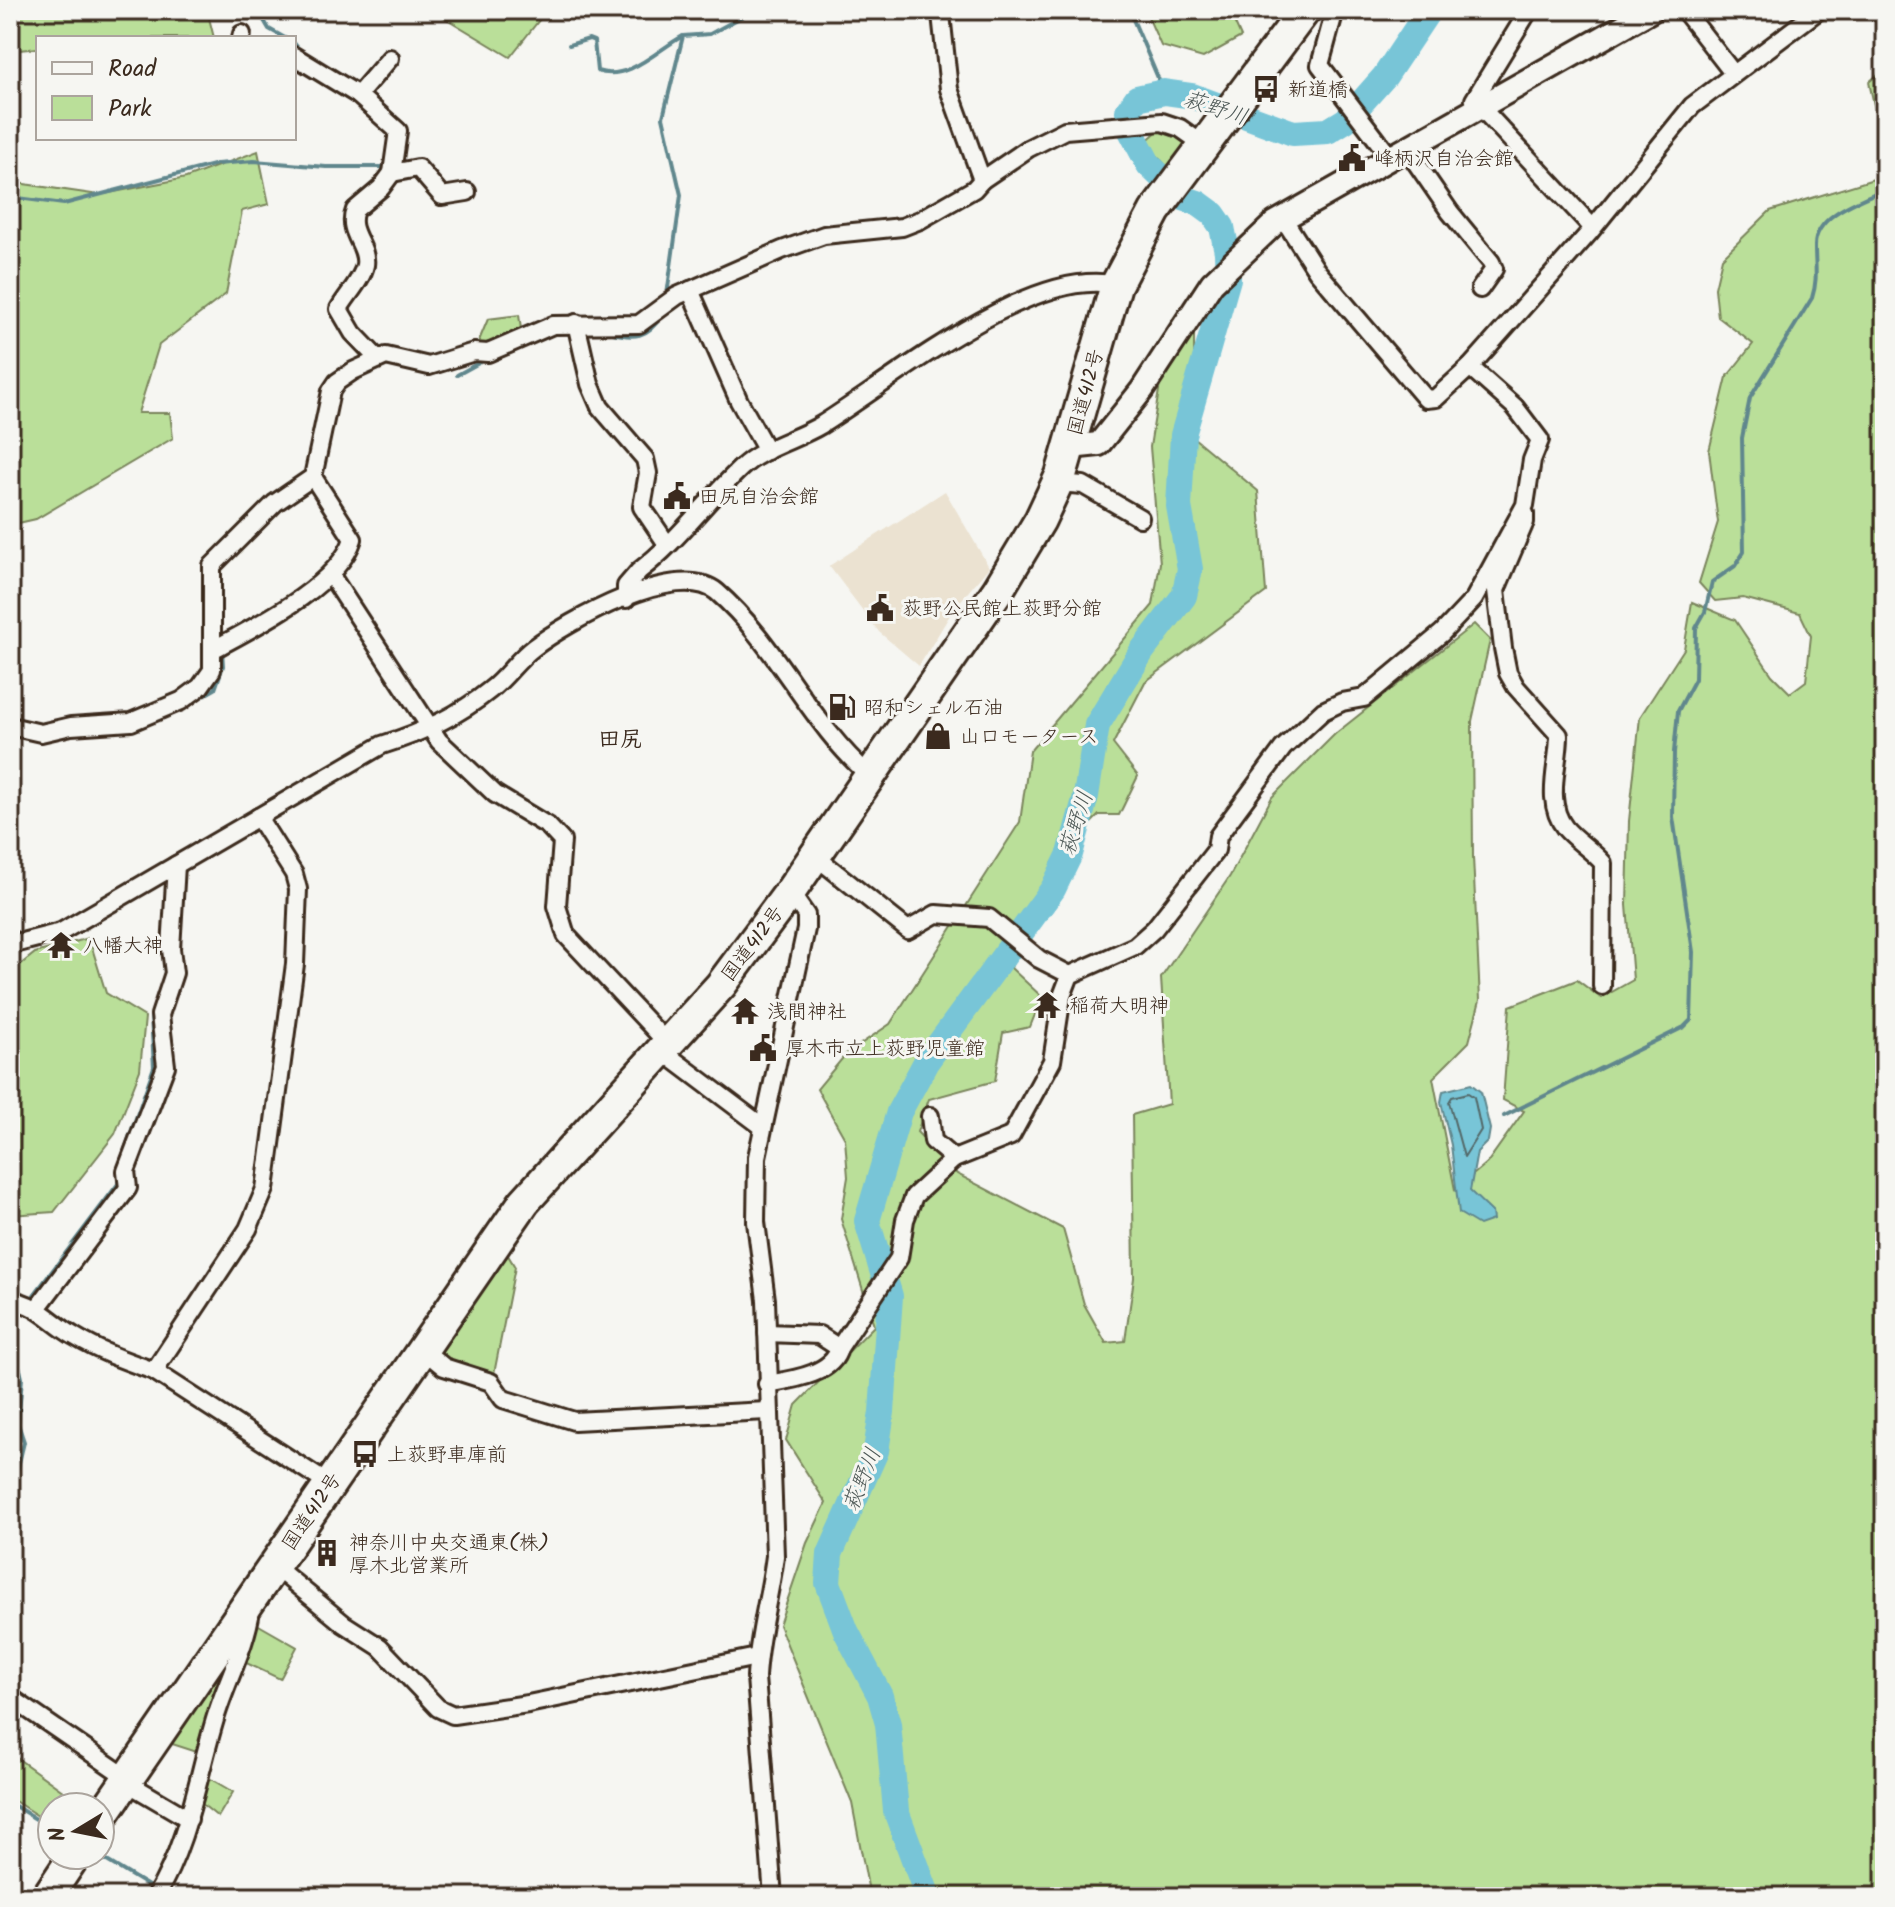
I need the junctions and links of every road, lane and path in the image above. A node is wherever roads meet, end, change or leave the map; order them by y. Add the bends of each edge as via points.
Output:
1 (1305, 10) edge
2 (1335, 10) edge
3 (1529, 10) edge
4 (1652, 10) edge
5 (1684, 10) edge
6 (1819, 10) edge
7 (941, 14) dead end
8 (296, 57) edge
9 (390, 58) dead end
10 (1733, 73) junction
11 (358, 95) junction
12 (1480, 107) junction
13 (1210, 137) junction
14 (1398, 153) junction
15 (392, 173) junction
16 (982, 180) junction
17 (467, 192) dead end
18 (1283, 218) junction
19 (1592, 227) junction
20 (1116, 285) junction
21 (1480, 289) dead end
22 (676, 299) junction
23 (578, 329) junction
24 (378, 359) junction
25 (1470, 367) junction
26 (1070, 447) junction
27 (767, 451) junction
28 (316, 482) junction
29 (1057, 483) junction
30 (1525, 505) junction
31 (1140, 518) dead end
32 (667, 544) junction
33 (330, 574) junction
34 (626, 599) junction
35 (219, 646) junction
36 (10, 726) edge
37 (431, 728) junction
38 (869, 775) junction
39 (258, 817) junction
40 (815, 856) junction
41 (176, 865) junction
42 (790, 892) junction
43 (13, 946) edge
44 (1070, 975) junction
45 (1602, 986) dead end
46 (665, 1048) junction
47 (930, 1116) dead end
48 (763, 1127) junction
49 (954, 1159) junction
50 (10, 1300) edge
51 (38, 1307) junction
52 (767, 1333) junction
53 (839, 1348) junction
54 (422, 1349) junction
55 (154, 1371) junction
56 (767, 1384) junction
57 (767, 1411) junction
58 (330, 1485) junction
59 (274, 1566) junction
60 (253, 1597) junction
61 (757, 1657) junction
62 (10, 1697) edge
63 (126, 1782) junction
64 (116, 1796) edge
65 (189, 1819) junction
66 (64, 1871) edge
67 (47, 1897) edge
68 (155, 1897) edge
69 (773, 1897) edge

1 - 13 highway, 国道412号
2 - 14 street via 1320,65 1364,124
3 - 12 street via 1474,100
4 - 12 street
5 - 10 street
6 - 10 street
7 - 16 street via 949,89
8 - 11 street
9 - 11 street
10 - 19 street via 1692,106
11 - 15 street via 398,131
12 - 14 street
12 - 19 street
13 - 16 street via 1162,122 1065,130
13 - 20 highway, 国道412号 via 1155,211
14 - 18 street
14 - 21 street via 1491,262 1494,269
15 - 17 street via 418,168 442,196
15 - 24 street via 355,210 352,229 364,270 339,309
16 - 22 street via 902,227 824,235
18 - 25 street via 1317,271 1426,399 1436,398
18 - 26 street via 1212,283 1142,390 1099,444
19 - 25 street
20 - 26 highway, 国道412号
20 - 27 street via 1098,281 1055,290 981,320 832,418
22 - 23 street via 639,324
22 - 27 street
23 - 24 street via 553,325 488,353 429,366 386,356
23 - 32 street via 600,407 645,459 642,507
24 - 28 street via 345,376 331,391
25 - 30 street via 1539,434
26 - 29 highway, 国道412号
27 - 32 street via 742,467
28 - 33 street via 353,539
28 - 35 street via 275,503 212,566
29 - 31 street via 1083,485 1125,504
29 - 38 highway, 国道412号 via 998,590
30 - 44 street via 1461,614 1364,698 1323,711 1283,748 1218,836 1216,850 1154,929 1135,946
30 - 45 street via 1525,522 1496,590 1503,648 1516,687 1559,735 1551,789 1564,827 1603,863
32 - 34 street via 626,586
33 - 35 street via 265,621
33 - 37 street
34 - 37 street via 547,638 491,690
34 - 38 street via 673,582 713,589
35 - 36 street via 200,687 131,722 41,733
37 - 39 street via 382,745
37 - 46 street via 495,794 555,831 562,841 559,921 566,935
38 - 40 highway, 国道412号
39 - 41 street
39 - 55 street via 298,889 295,964 265,1189 248,1229
40 - 42 highway, 国道412号
40 - 44 street via 908,930 936,914 989,918 1039,959
41 - 43 street via 61,932
41 - 51 street via 174,973 160,1015 166,1066 126,1171 128,1188
42 - 46 highway, 国道412号 via 721,985
42 - 48 street via 806,915 806,929
44 - 49 street via 1052,1061 1011,1136
46 - 48 street
46 - 54 highway, 国道412号 via 547,1174
47 - 49 street via 933,1141
48 - 52 street via 754,1187
49 - 53 street via 914,1196 899,1258
50 - 51 street
51 - 55 street via 101,1351
52 - 53 street via 819,1335
52 - 56 street
53 - 56 street via 828,1366
54 - 57 street via 444,1367 491,1382 503,1399 574,1421
54 - 58 highway, 国道412号
55 - 58 street
56 - 57 street
57 - 61 street via 774,1579
58 - 59 highway, 国道412号
59 - 60 highway, 国道412号
59 - 61 street via 380,1647 438,1708 453,1715
60 - 63 highway, 国道412号
60 - 65 street via 248,1632 217,1713
61 - 69 street
62 - 63 street
63 - 64 highway, 国道412号
63 - 65 street
65 - 68 street
66 - 67 highway

